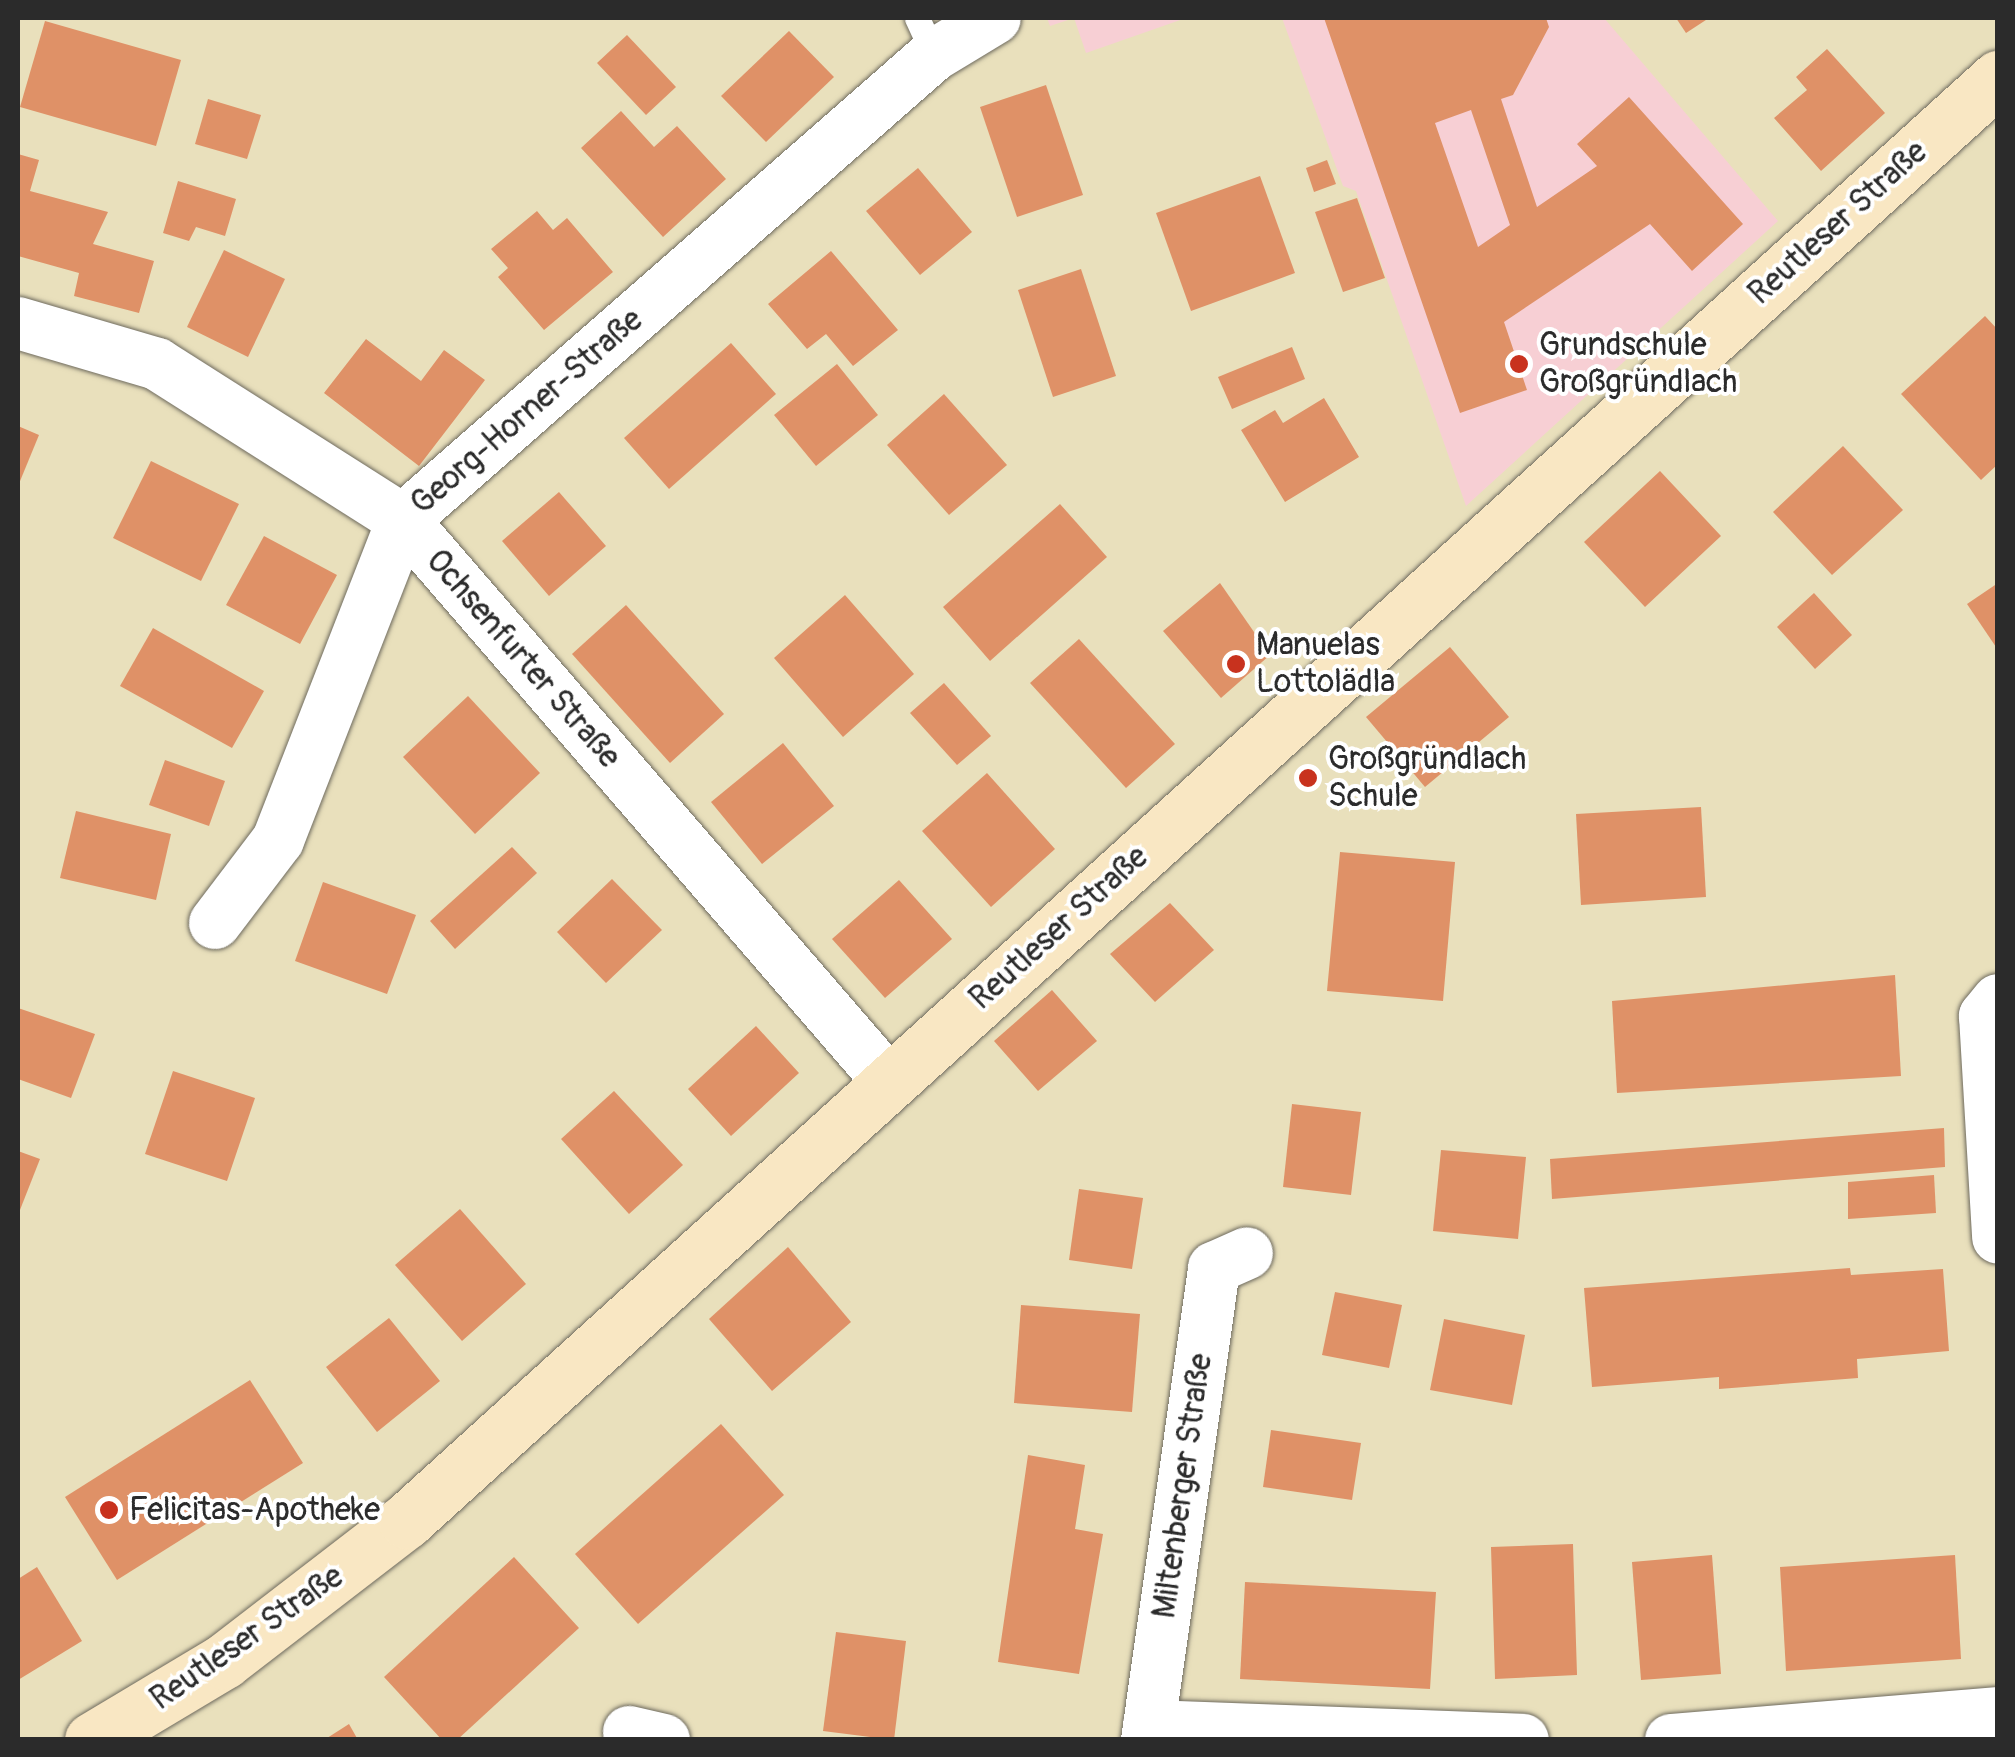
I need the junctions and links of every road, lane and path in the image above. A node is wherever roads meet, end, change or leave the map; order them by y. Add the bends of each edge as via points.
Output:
1 (995, 18) edge
2 (926, 36) edge
3 (1998, 78) edge
4 (18, 324) edge
5 (403, 520) junction
6 (215, 923) dead end
7 (1998, 1000) edge
8 (889, 1082) junction
9 (1998, 1238) edge
10 (1247, 1254) dead end
11 (1998, 1713) edge
12 (1148, 1733) edge
13 (92, 1740) edge
14 (1524, 1740) edge
15 (1671, 1740) edge

1 - 2 street, Georg-Horner-Straße
2 - 5 street, Georg-Horner-Straße
3 - 8 street, Reutleser Straße
4 - 5 street, Ochsenfurter Straße via 156,364
5 - 6 street, Georg-Horner-Straße via 278,840
5 - 8 street, Ochsenfurter Straße
7 - 9 street via 1985,1016
8 - 13 street, Reutleser Straße via 352,1567 224,1661
10 - 12 street, Miltenberger Straße via 1214,1268
11 - 15 street
12 - 14 street

